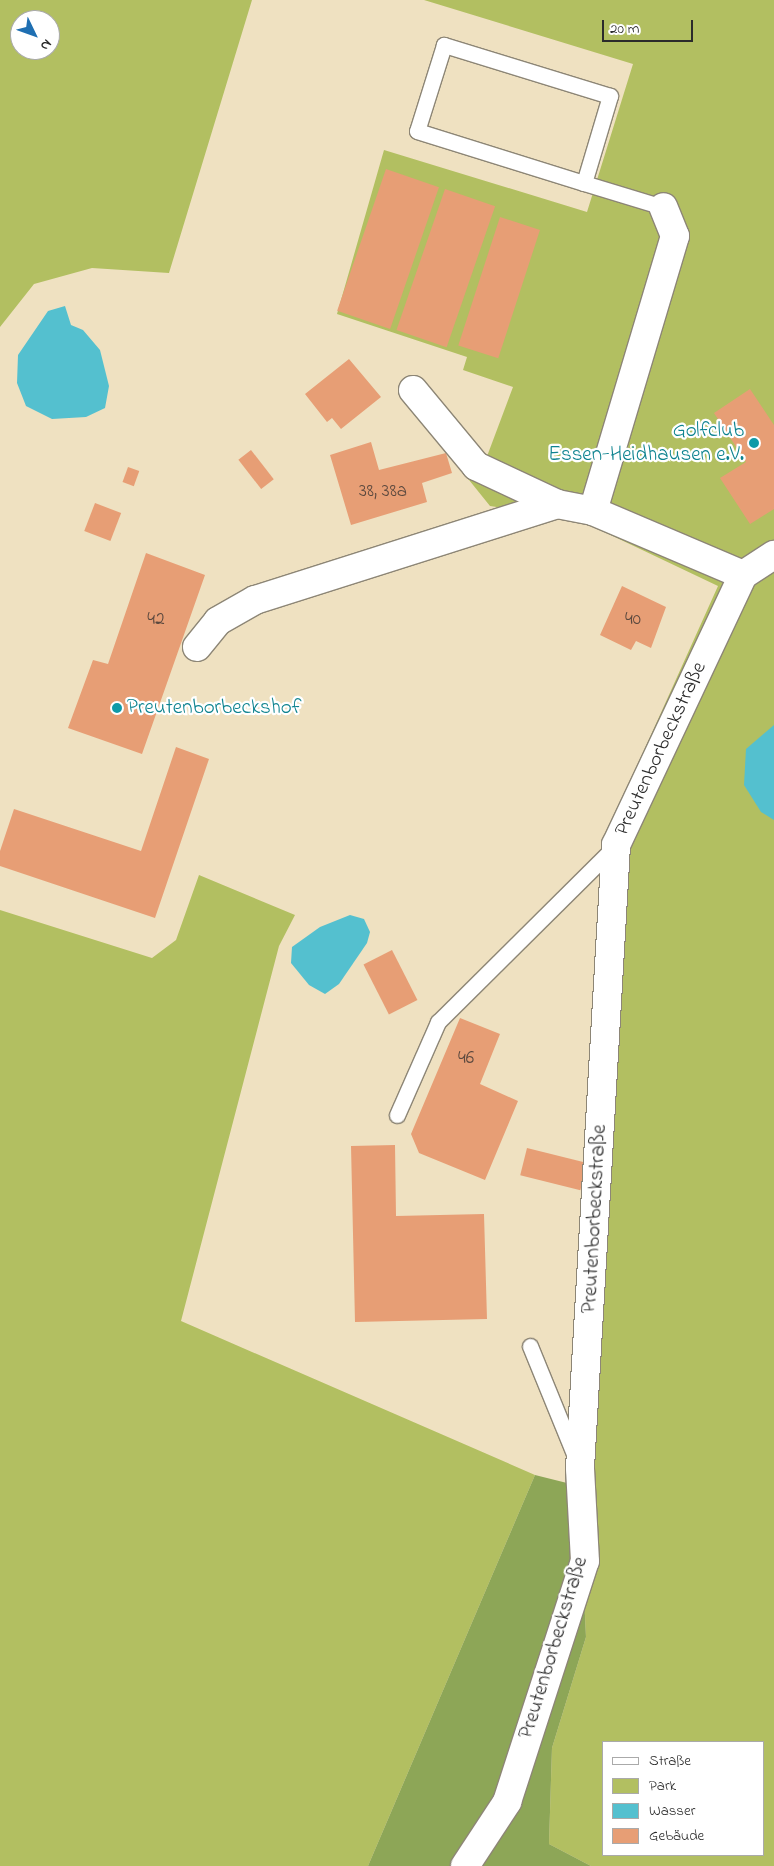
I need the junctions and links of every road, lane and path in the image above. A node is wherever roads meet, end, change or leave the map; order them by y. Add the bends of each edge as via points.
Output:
1 (584, 183) junction
2 (663, 207) joint
3 (413, 390) dead end
4 (557, 504) junction
5 (593, 511) junction
6 (774, 554) edge
7 (743, 575) junction
8 (197, 647) dead end
9 (616, 846) junction
10 (397, 1115) dead end
11 (530, 1346) dead end
12 (580, 1468) junction
13 (465, 1866) edge

1 - 1 lane via 417,131 444,45 610,96
1 - 2 lane
2 - 5 street via 675,236
3 - 4 street via 476,466
4 - 5 street
4 - 8 street via 255,600 218,621
5 - 7 street
6 - 7 street
7 - 9 street, Preutenborbeckstraße
9 - 10 lane via 438,1022
9 - 12 street, Preutenborbeckstraße
11 - 12 lane
12 - 13 street, Preutenborbeckstraße via 585,1561 507,1802

